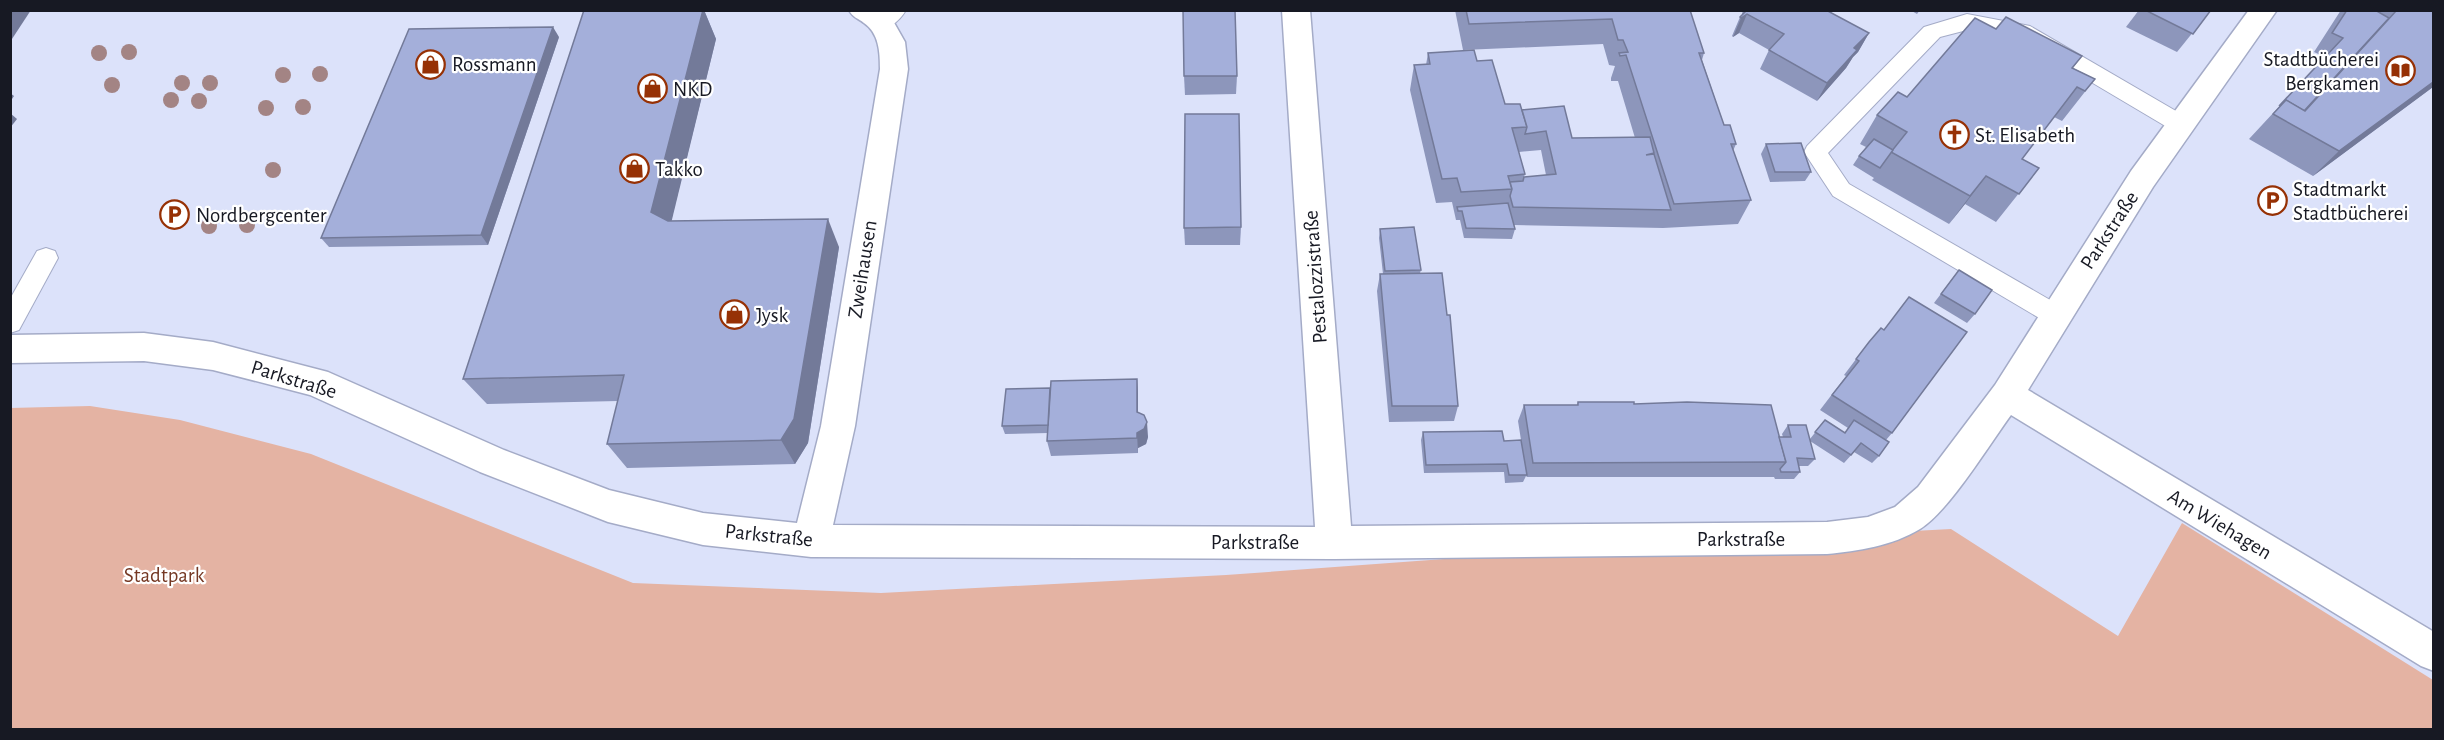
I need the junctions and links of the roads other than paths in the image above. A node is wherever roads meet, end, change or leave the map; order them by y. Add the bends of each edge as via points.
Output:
1 (1296, 10) edge
2 (2264, 10) edge
3 (880, 14) edge
4 (2180, 124) junction
5 (46, 258) dead end
6 (2055, 315) junction
7 (10, 323) edge
8 (10, 349) edge
9 (2007, 395) junction
10 (811, 541) junction
11 (1334, 543) junction
12 (2430, 644) edge

1 - 11 street, Pestalozzistraße
2 - 4 street, Parkstraße
3 - 10 street, Zweihausen via 895,52 894,69 838,426
4 - 6 street, Parkstraße
4 - 6 lane via 2022,31 1967,22 1932,32 1815,152 1841,190
5 - 7 lane
6 - 9 street, Parkstraße
8 - 10 street, Parkstraße via 144,346 213,356 316,382 492,461 608,506 703,529
9 - 11 street, Parkstraße via 1930,498 1906,518 1869,533 1827,538
9 - 12 street, Am Wiehagen
10 - 11 street, Parkstraße

